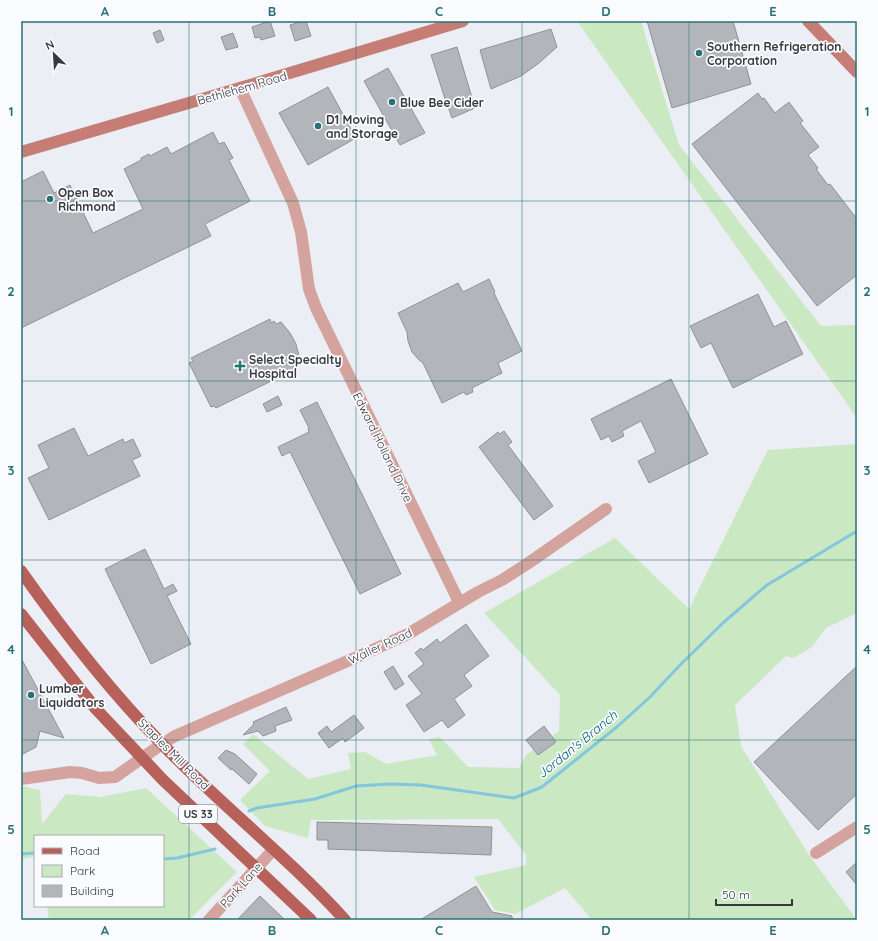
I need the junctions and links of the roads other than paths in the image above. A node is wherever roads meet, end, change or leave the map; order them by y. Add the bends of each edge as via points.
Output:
1 (463, 21) edge
2 (808, 21) edge
3 (857, 72) edge
4 (240, 88) junction
5 (21, 152) edge
6 (606, 509) dead end
7 (21, 571) edge
8 (459, 602) junction
9 (21, 614) edge
10 (162, 744) junction
11 (141, 758) junction
12 (21, 779) edge
13 (857, 827) edge
14 (273, 850) junction
15 (816, 853) dead end
16 (257, 868) junction
17 (209, 920) edge
18 (311, 920) edge
19 (345, 920) edge

1 - 4 street, Bethlehem Road
2 - 3 street
4 - 5 street, Bethlehem Road
4 - 8 street, Edward Holland Drive via 294,206 301,232 309,289 316,308
6 - 8 street, Waller Road via 502,580
7 - 10 main road, Staples Mill Road / US 33 via 90,664
8 - 10 street, Waller Road via 408,634 385,645 175,736
9 - 11 main road, Staples Mill Road / US 33 via 92,704
10 - 11 street, Waller Road
10 - 14 main road, Staples Mill Road / US 33
11 - 12 street, Waller Road via 120,774 109,778 70,772
11 - 16 main road, Staples Mill Road / US 33
13 - 15 street
14 - 16 street, Park Lane
14 - 19 main road, Staples Mill Road / US 33
16 - 17 street, Park Lane
16 - 18 main road, Staples Mill Road / US 33

